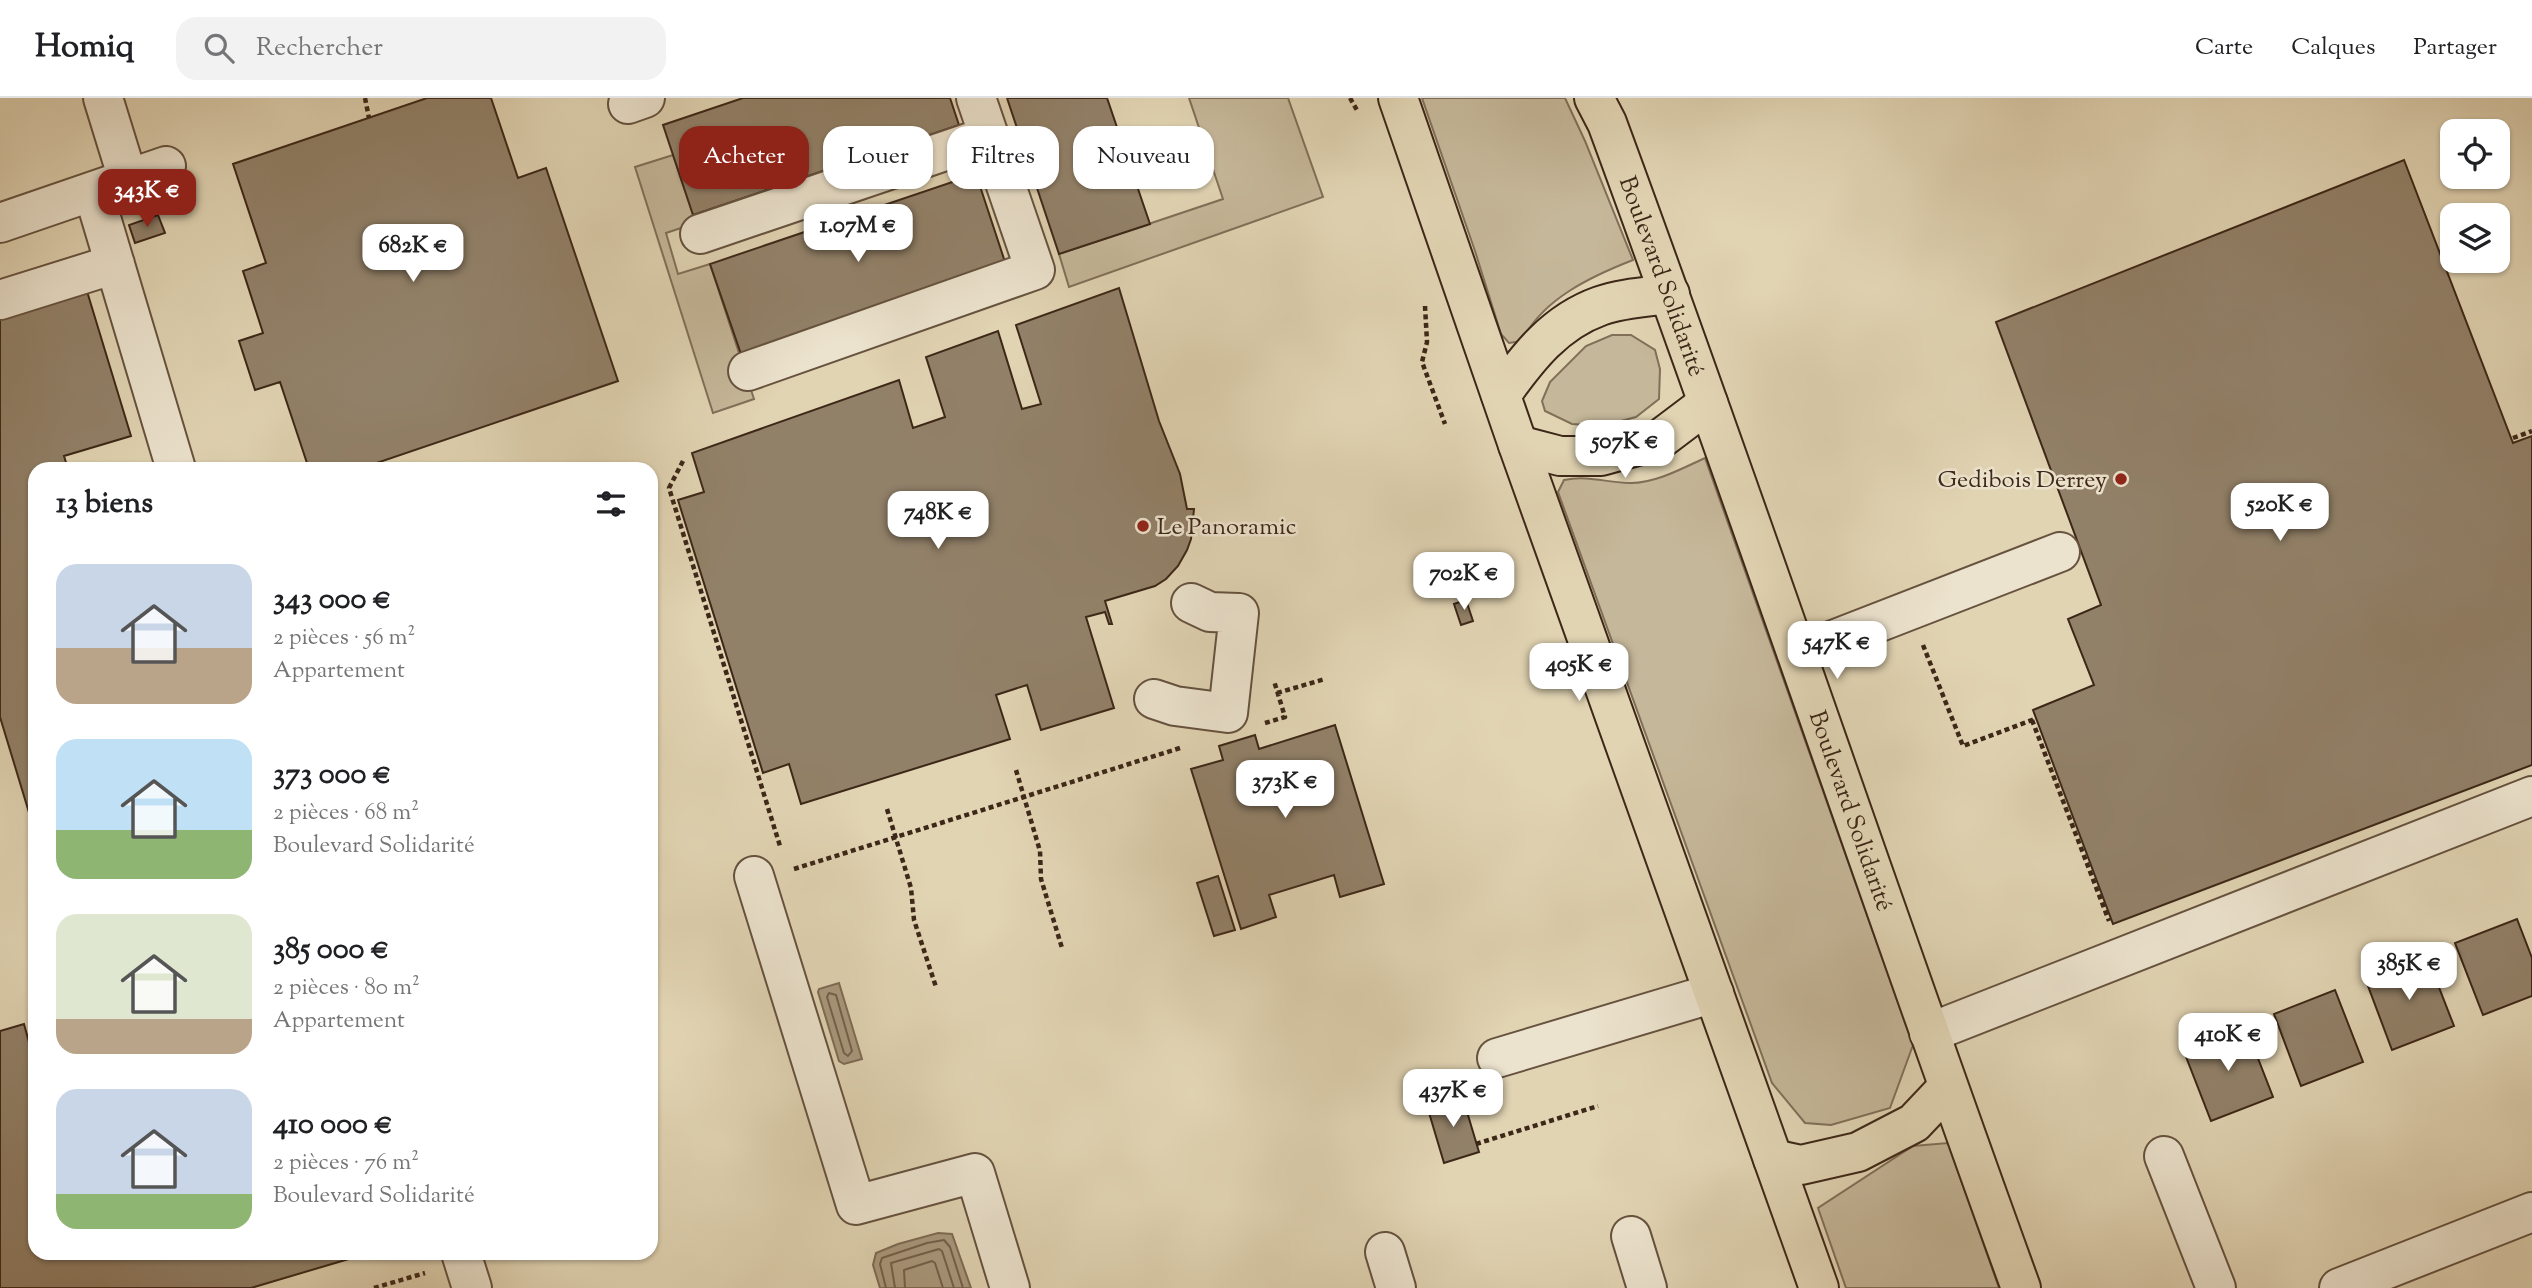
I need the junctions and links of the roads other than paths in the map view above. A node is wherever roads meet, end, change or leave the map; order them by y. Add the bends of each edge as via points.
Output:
1 (103, 98) edge
2 (976, 98) edge
3 (1398, 98) edge
4 (1594, 98) edge
5 (986, 126) edge
6 (947, 150) edge
7 (166, 166) dead end
8 (111, 185) junction
9 (1007, 189) edge
10 (0, 223) edge
11 (700, 234) dead end
12 (115, 264) junction
13 (1670, 294) junction
14 (0, 300) edge
15 (748, 371) dead end
16 (1501, 395) junction
17 (1707, 403) junction
18 (1518, 444) junction
19 (167, 460) edge
20 (2060, 552) dead end
21 (1191, 603) dead end
22 (1797, 654) junction
23 (1154, 699) dead end
24 (2532, 796) edge
25 (775, 869) road end
26 (1714, 993) junction
27 (1929, 1033) junction
28 (1497, 1058) dead end
29 (1948, 1087) junction
30 (2164, 1156) dead end
31 (1773, 1159) junction
32 (2532, 1212) edge
33 (1631, 1236) dead end
34 (1385, 1252) dead end
35 (446, 1262) edge
36 (472, 1288) edge
37 (1010, 1288) edge
38 (1396, 1288) edge
39 (1647, 1288) edge
40 (1819, 1288) edge
41 (2021, 1288) edge
42 (2216, 1288) edge
43 (2339, 1288) edge

1 - 8 lane
2 - 5 lane
3 - 16 main road
4 - 13 main road, Boulevard Solidarité
6 - 11 lane
7 - 8 lane
8 - 10 lane
8 - 12 lane
9 - 15 lane via 1035,270
12 - 14 lane
12 - 19 lane
13 - 16 main road via 1601,306 1559,327
13 - 17 main road, Boulevard Solidarité
16 - 18 main road
17 - 18 main road via 1659,440 1601,456 1560,456
17 - 22 main road, Boulevard Solidarité
18 - 26 main road
20 - 22 lane
21 - 23 lane via 1210,612 1239,613 1228,713
22 - 27 main road, Boulevard Solidarité
24 - 27 lane
25 - 37 lane via 856,1205 975,1173
26 - 28 lane
26 - 31 main road
27 - 29 main road, Boulevard Solidarité
29 - 31 main road via 1914,1123 1858,1152 1801,1165
29 - 41 main road, Boulevard Solidarité
30 - 42 lane
31 - 40 main road
32 - 43 lane
33 - 39 lane
34 - 38 lane
35 - 36 lane

